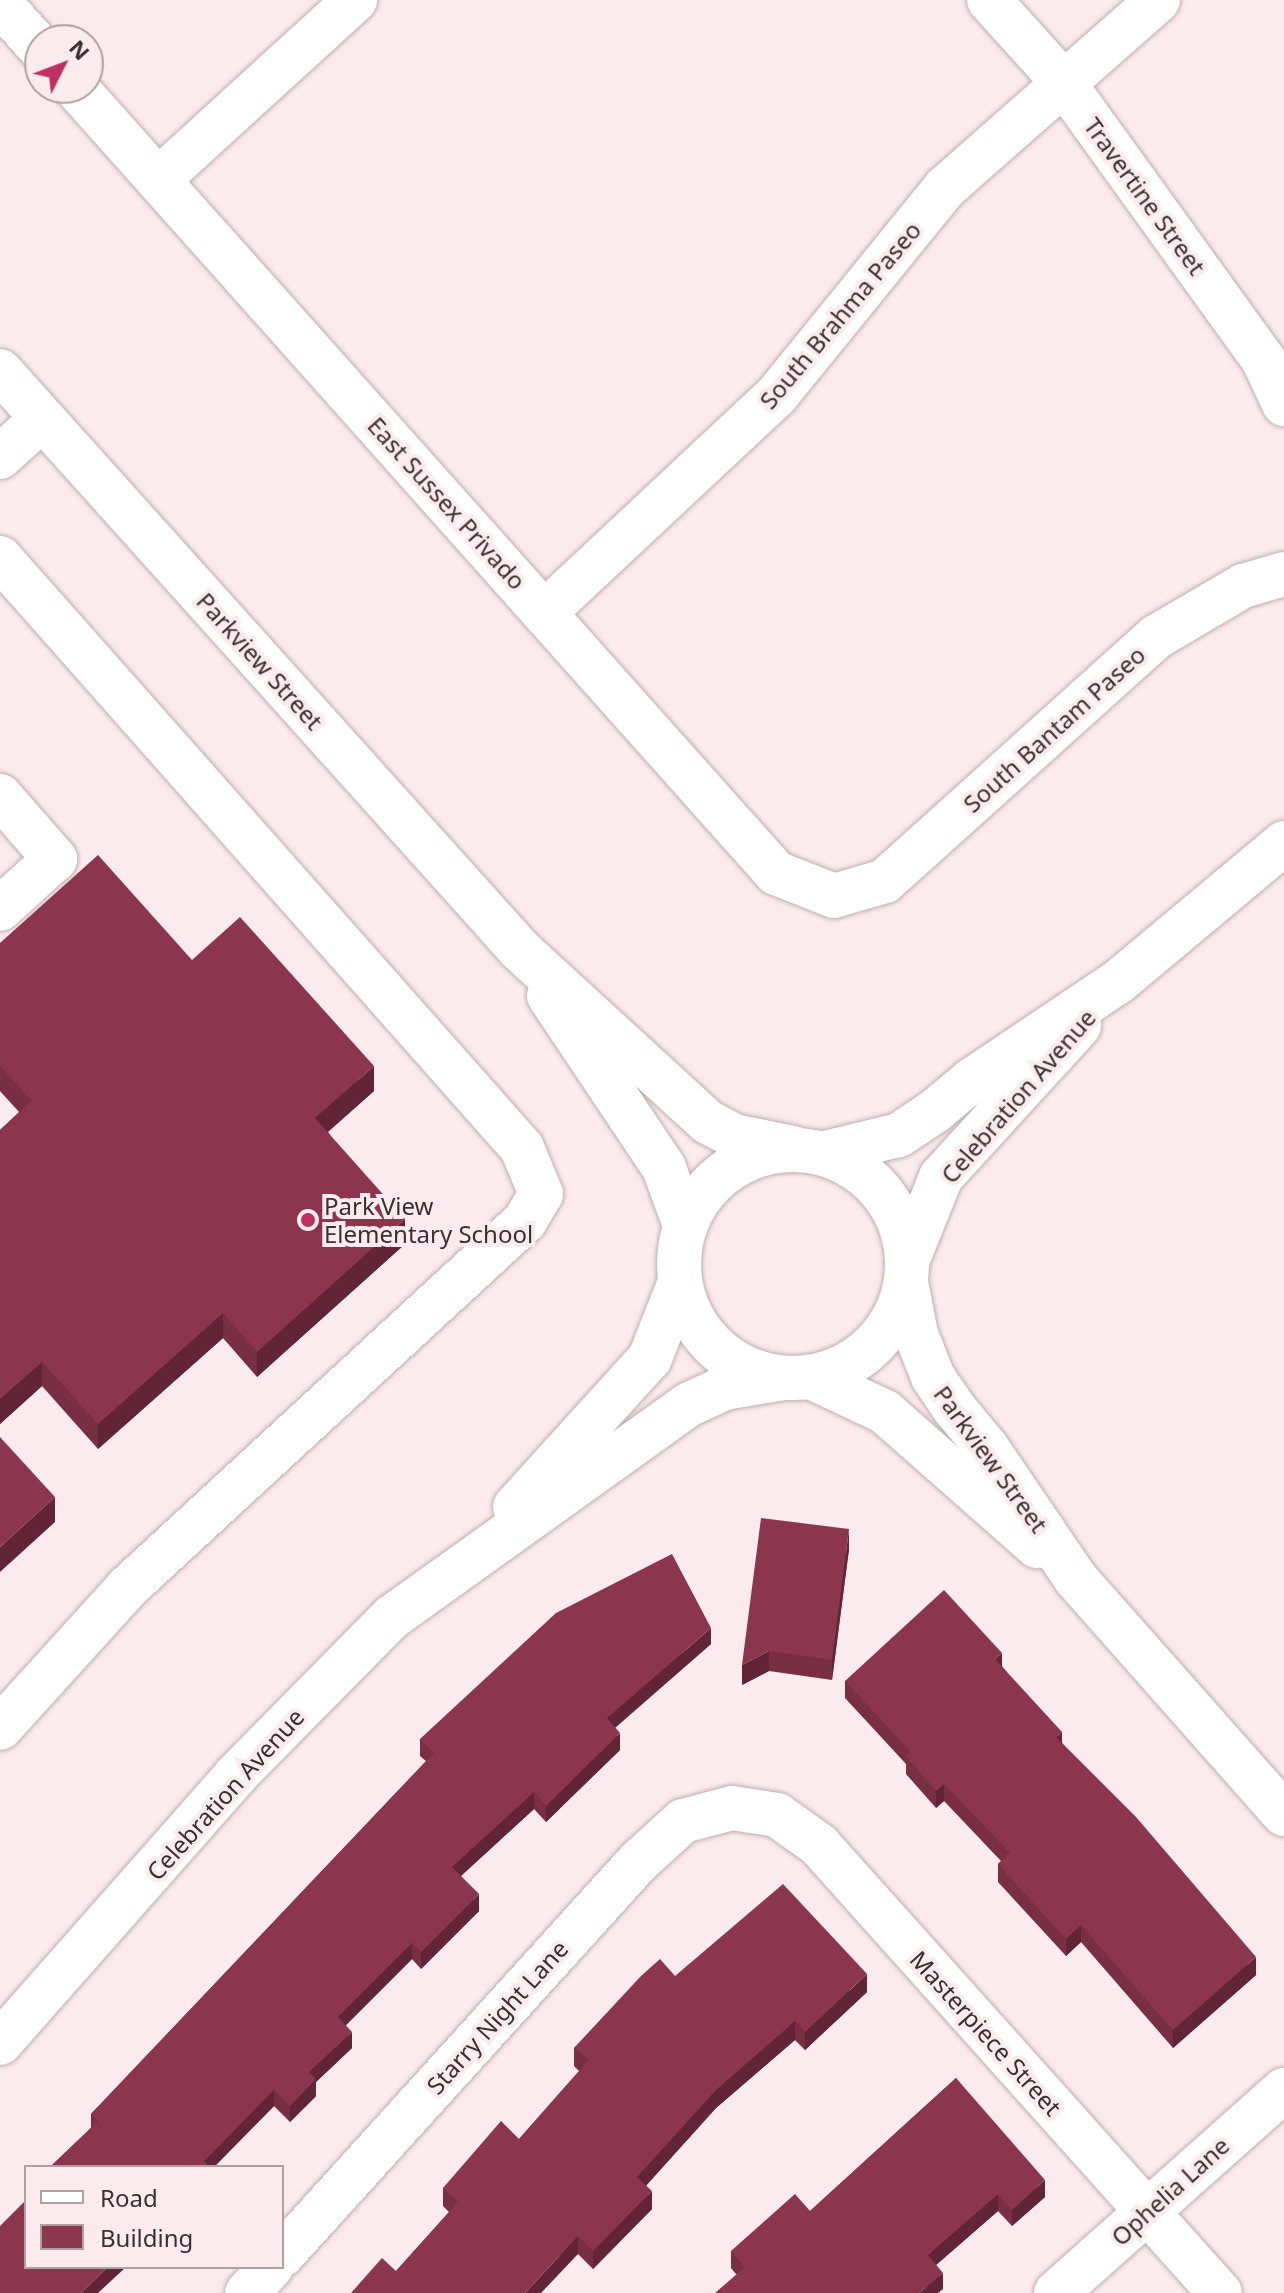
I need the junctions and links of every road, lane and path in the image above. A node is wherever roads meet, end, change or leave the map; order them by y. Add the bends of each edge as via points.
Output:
1 (355, 0) edge
2 (989, 0) edge
3 (1158, 0) edge
4 (0, 3) edge
5 (24, 30) edge
6 (1063, 82) junction
7 (90, 104) edge
8 (158, 180) junction
9 (0, 371) edge
10 (1284, 404) edge
11 (42, 419) junction
12 (0, 457) edge
13 (0, 558) edge
14 (1284, 574) edge
15 (544, 613) junction
16 (0, 796) edge
17 (1284, 843) edge
18 (834, 896) joint
19 (0, 909) edge
20 (520, 950) junction
21 (1118, 982) junction
22 (810, 1151) junction
23 (685, 1225) junction
24 (908, 1273) junction
25 (680, 1282) junction
26 (798, 1378) junction
27 (466, 1563) junction
28 (1076, 1579) junction
29 (0, 1728) edge
30 (732, 1808) joint
31 (1284, 1814) edge
32 (0, 2043) edge
33 (1284, 2090) edge
34 (1146, 2212) junction
35 (284, 2253) edge
36 (269, 2269) edge
37 (247, 2293) edge
38 (1056, 2293) edge
39 (1220, 2293) edge

1 - 8 street
2 - 6 street, Travertine Street
3 - 6 street, South Brahma Paseo
4 - 5 street
6 - 10 street, Travertine Street via 1263,359
6 - 15 street, South Brahma Paseo via 945,188 776,396
7 - 8 street, East Sussex Privado
8 - 15 street, East Sussex Privado
9 - 11 street, Parkview Street
11 - 12 street
11 - 20 street, Parkview Street
13 - 29 street via 522,1148 541,1194 525,1221 128,1587
14 - 18 street, South Bantam Paseo via 1243,586 1156,637 885,881
15 - 18 street, East Sussex Privado via 776,873
16 - 19 street via 55,859
17 - 21 street, Celebration Avenue
20 - 22 street, Parkview Street via 708,1122 734,1136
20 - 23 street, Parkview Street via 648,1141
21 - 22 street, Celebration Avenue via 899,1135
21 - 24 street, Celebration Avenue via 941,1177
22 - 23 street via 766,1152 728,1170 698,1199
22 - 24 street via 858,1168 884,1192 902,1224
23 - 25 street
24 - 26 street via 895,1320 873,1347 844,1367
24 - 28 street, Parkview Street via 916,1334 933,1377
25 - 26 street via 705,1337 754,1372
25 - 27 street, Celebration Avenue via 650,1358
26 - 27 street, Celebration Avenue via 725,1388 690,1404
26 - 28 street, Parkview Street via 885,1412
27 - 32 street, Celebration Avenue via 392,1617 236,1775
28 - 31 street, Parkview Street
30 - 34 street, Masterpiece Street via 777,1815 819,1845
30 - 35 street, Starry Night Lane via 683,1821 638,1862
33 - 34 street, Ophelia Lane
34 - 38 street, Ophelia Lane
34 - 39 street, Masterpiece Street
36 - 37 street

